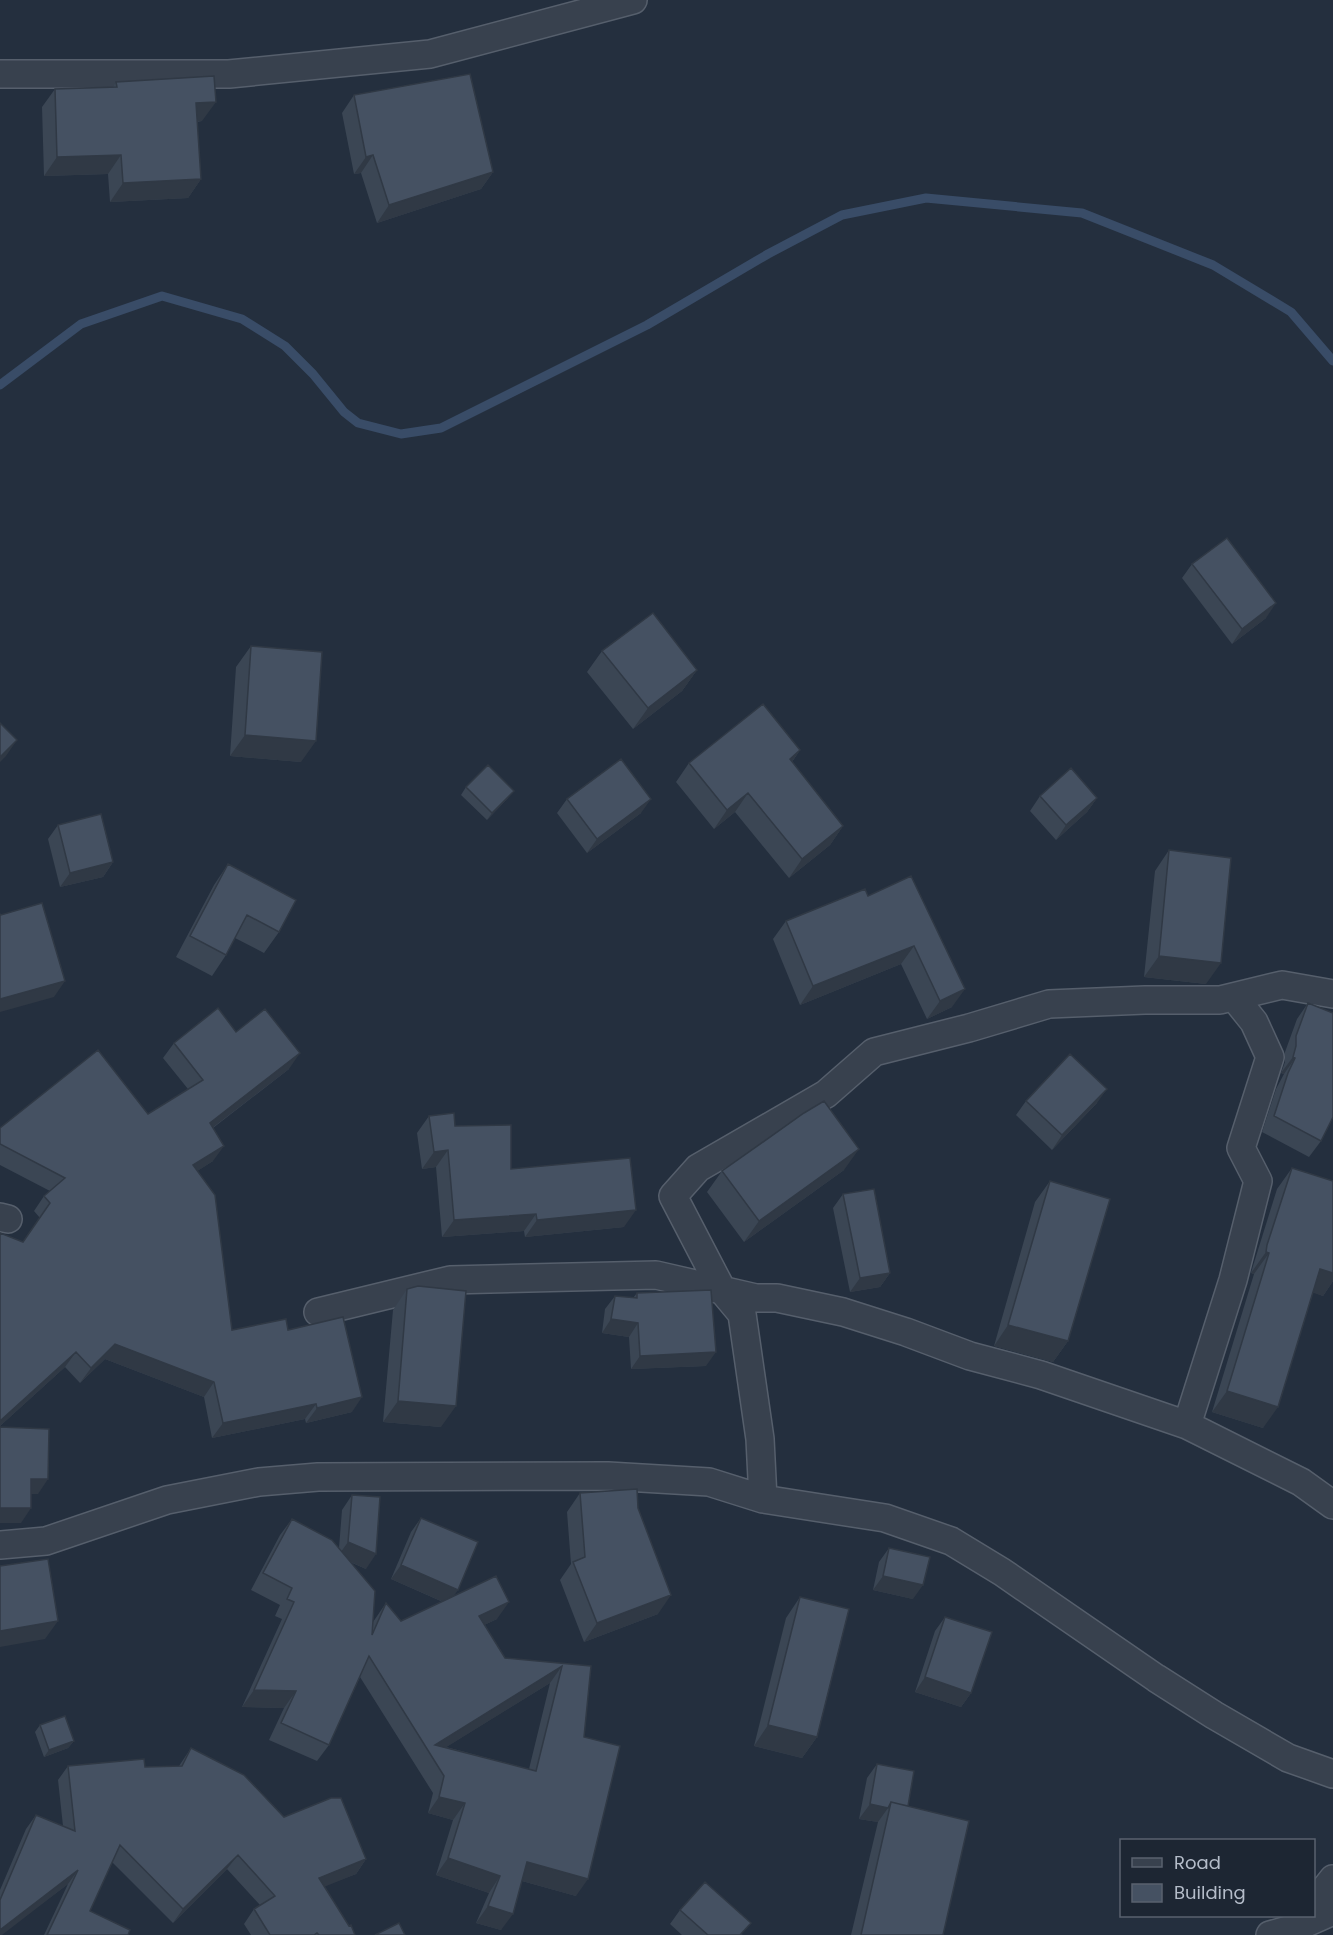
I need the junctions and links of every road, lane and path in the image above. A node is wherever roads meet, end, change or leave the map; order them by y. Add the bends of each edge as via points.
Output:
1 (633, 0) edge
2 (0, 74) edge
3 (1333, 994) edge
4 (1234, 997) junction
5 (722, 1290) junction
6 (318, 1312) dead end
7 (1187, 1425) junction
8 (763, 1499) junction
9 (1333, 1505) edge
10 (0, 1545) edge
11 (1333, 1774) edge
12 (1333, 1879) edge
13 (1315, 1902) edge
14 (1333, 1911) edge
15 (1290, 1926) edge

1 - 2 street via 430,54 229,74
3 - 4 street via 1282,985
4 - 5 street via 1049,1004 874,1052 826,1094 698,1168 673,1196
4 - 7 street via 1254,1022 1270,1057 1241,1148 1258,1181 1233,1280
5 - 6 street via 656,1275 450,1280
5 - 7 street via 843,1312
5 - 8 street via 742,1314 760,1439
7 - 9 street via 1301,1482
8 - 10 street via 709,1482 608,1476 318,1477 259,1482 167,1500 46,1541
8 - 11 street via 885,1518 951,1541 1214,1715 1288,1758
12 - 13 street
14 - 15 street

